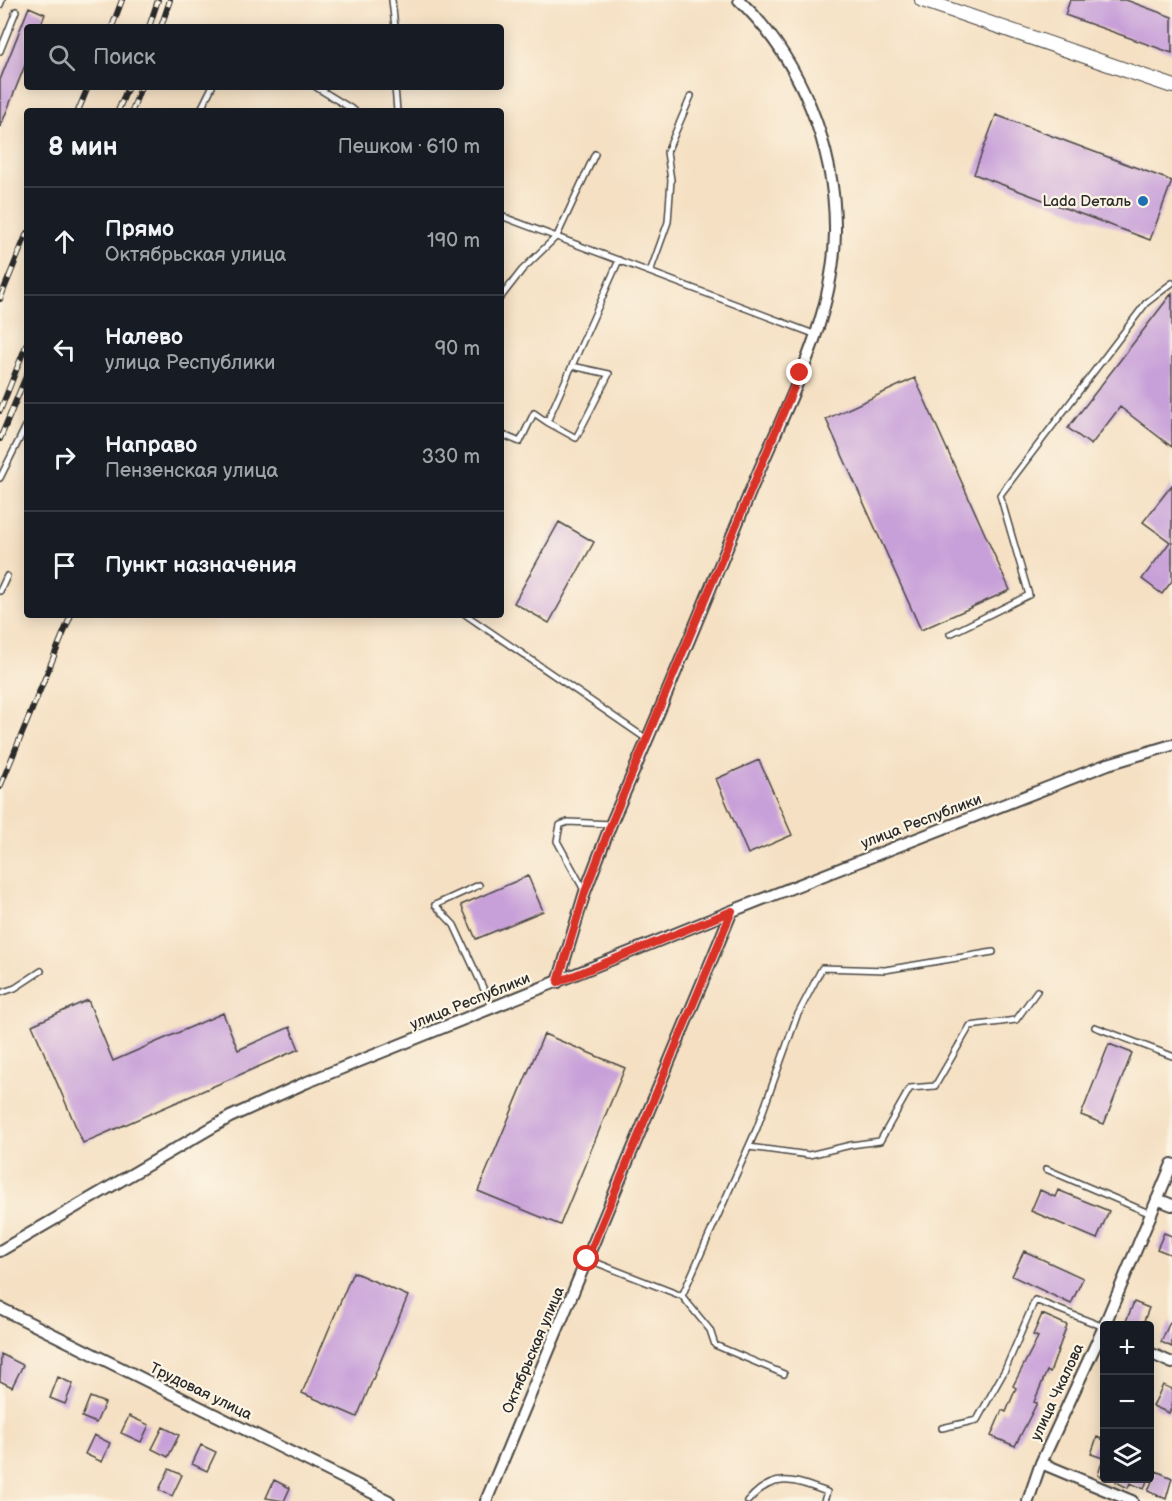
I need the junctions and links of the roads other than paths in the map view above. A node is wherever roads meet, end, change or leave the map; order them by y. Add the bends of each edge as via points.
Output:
1 (2, 0) edge
2 (392, 0) edge
3 (739, 0) edge
4 (921, 0) edge
5 (0, 5) edge
6 (16, 11) dead end
7 (395, 24) edge
8 (0, 51) edge
9 (1172, 86) edge
10 (210, 90) edge
11 (321, 90) edge
12 (395, 90) edge
13 (691, 96) dead end
14 (202, 108) edge
15 (350, 108) edge
16 (397, 108) edge
17 (595, 154) dead end
18 (504, 217) edge
19 (556, 236) junction
20 (620, 260) junction
21 (650, 272) junction
22 (1172, 283) edge
23 (504, 293) edge
24 (814, 334) junction
25 (572, 366) junction
26 (547, 422) junction
27 (24, 430) edge
28 (504, 435) edge
29 (0, 478) edge
30 (8, 576) dead end
31 (0, 591) edge
32 (470, 618) edge
33 (950, 634) dead end
34 (648, 740) junction
35 (1172, 745) edge
36 (611, 824) junction
37 (479, 885) dead end
38 (585, 892) junction
39 (732, 911) junction
40 (993, 952) dead end
41 (41, 971) dead end
42 (558, 982) junction
43 (1037, 991) dead end
44 (0, 993) edge
45 (492, 1009) junction
46 (1095, 1027) dead end
47 (1172, 1056) edge
48 (749, 1147) junction
49 (1172, 1164) edge
50 (1047, 1169) dead end
51 (1157, 1199) junction
52 (1172, 1205) edge
53 (1151, 1214) junction
54 (0, 1251) edge
55 (587, 1259) junction
56 (682, 1296) junction
57 (0, 1308) edge
58 (1107, 1321) edge
59 (1100, 1329) edge
60 (1100, 1336) edge
61 (1154, 1355) edge
62 (1172, 1362) edge
63 (784, 1374) dead end
64 (942, 1428) dead end
65 (1041, 1463) junction
66 (389, 1501) edge
67 (486, 1501) edge
68 (748, 1501) edge
69 (824, 1501) edge
70 (1028, 1501) edge
71 (1132, 1501) edge

1 - 5 lane
2 - 7 lane
3 - 24 street via 772,38 800,83 821,135 832,181 833,258
4 - 9 street
6 - 8 lane
10 - 14 lane
11 - 15 lane
12 - 16 lane
13 - 21 lane via 667,152 671,180 668,222
17 - 19 lane
18 - 19 lane
19 - 20 lane
19 - 23 lane
20 - 21 lane
20 - 25 lane
21 - 24 lane
22 - 33 lane via 1146,303 1000,495 1029,595
24 - 34 street
25 - 26 lane
25 - 26 lane via 609,374 576,438
26 - 28 lane via 534,412 520,442
27 - 29 lane
30 - 31 lane
32 - 34 lane
34 - 36 street
35 - 39 street, улица Республики via 1108,764
36 - 38 street
36 - 38 lane via 568,822 556,832 557,841
37 - 45 lane via 435,905 454,925
38 - 42 street
39 - 42 street, улица Республики
39 - 55 street, Октябрьская улица
40 - 48 lane via 885,970 822,968 797,1016
41 - 44 lane
42 - 45 street, улица Республики
43 - 48 lane via 1016,1020 970,1026 935,1086 910,1088 880,1141 809,1155
45 - 54 street, улица Республики via 230,1117
46 - 47 lane
48 - 56 lane
49 - 51 street, улица Чкалова
50 - 53 lane
51 - 52 street
51 - 53 street, улица Чкалова
53 - 58 street, улица Чкалова
55 - 56 lane
55 - 67 street, Октябрьская улица
56 - 63 lane via 710,1330 715,1345
57 - 66 street, Трудовая улица
59 - 64 lane via 1035,1300 1005,1370 976,1420
60 - 65 street, улица Чкалова
61 - 62 street
65 - 70 street, улица Чкалова
65 - 71 street
68 - 69 lane via 767,1484 792,1479 827,1492

